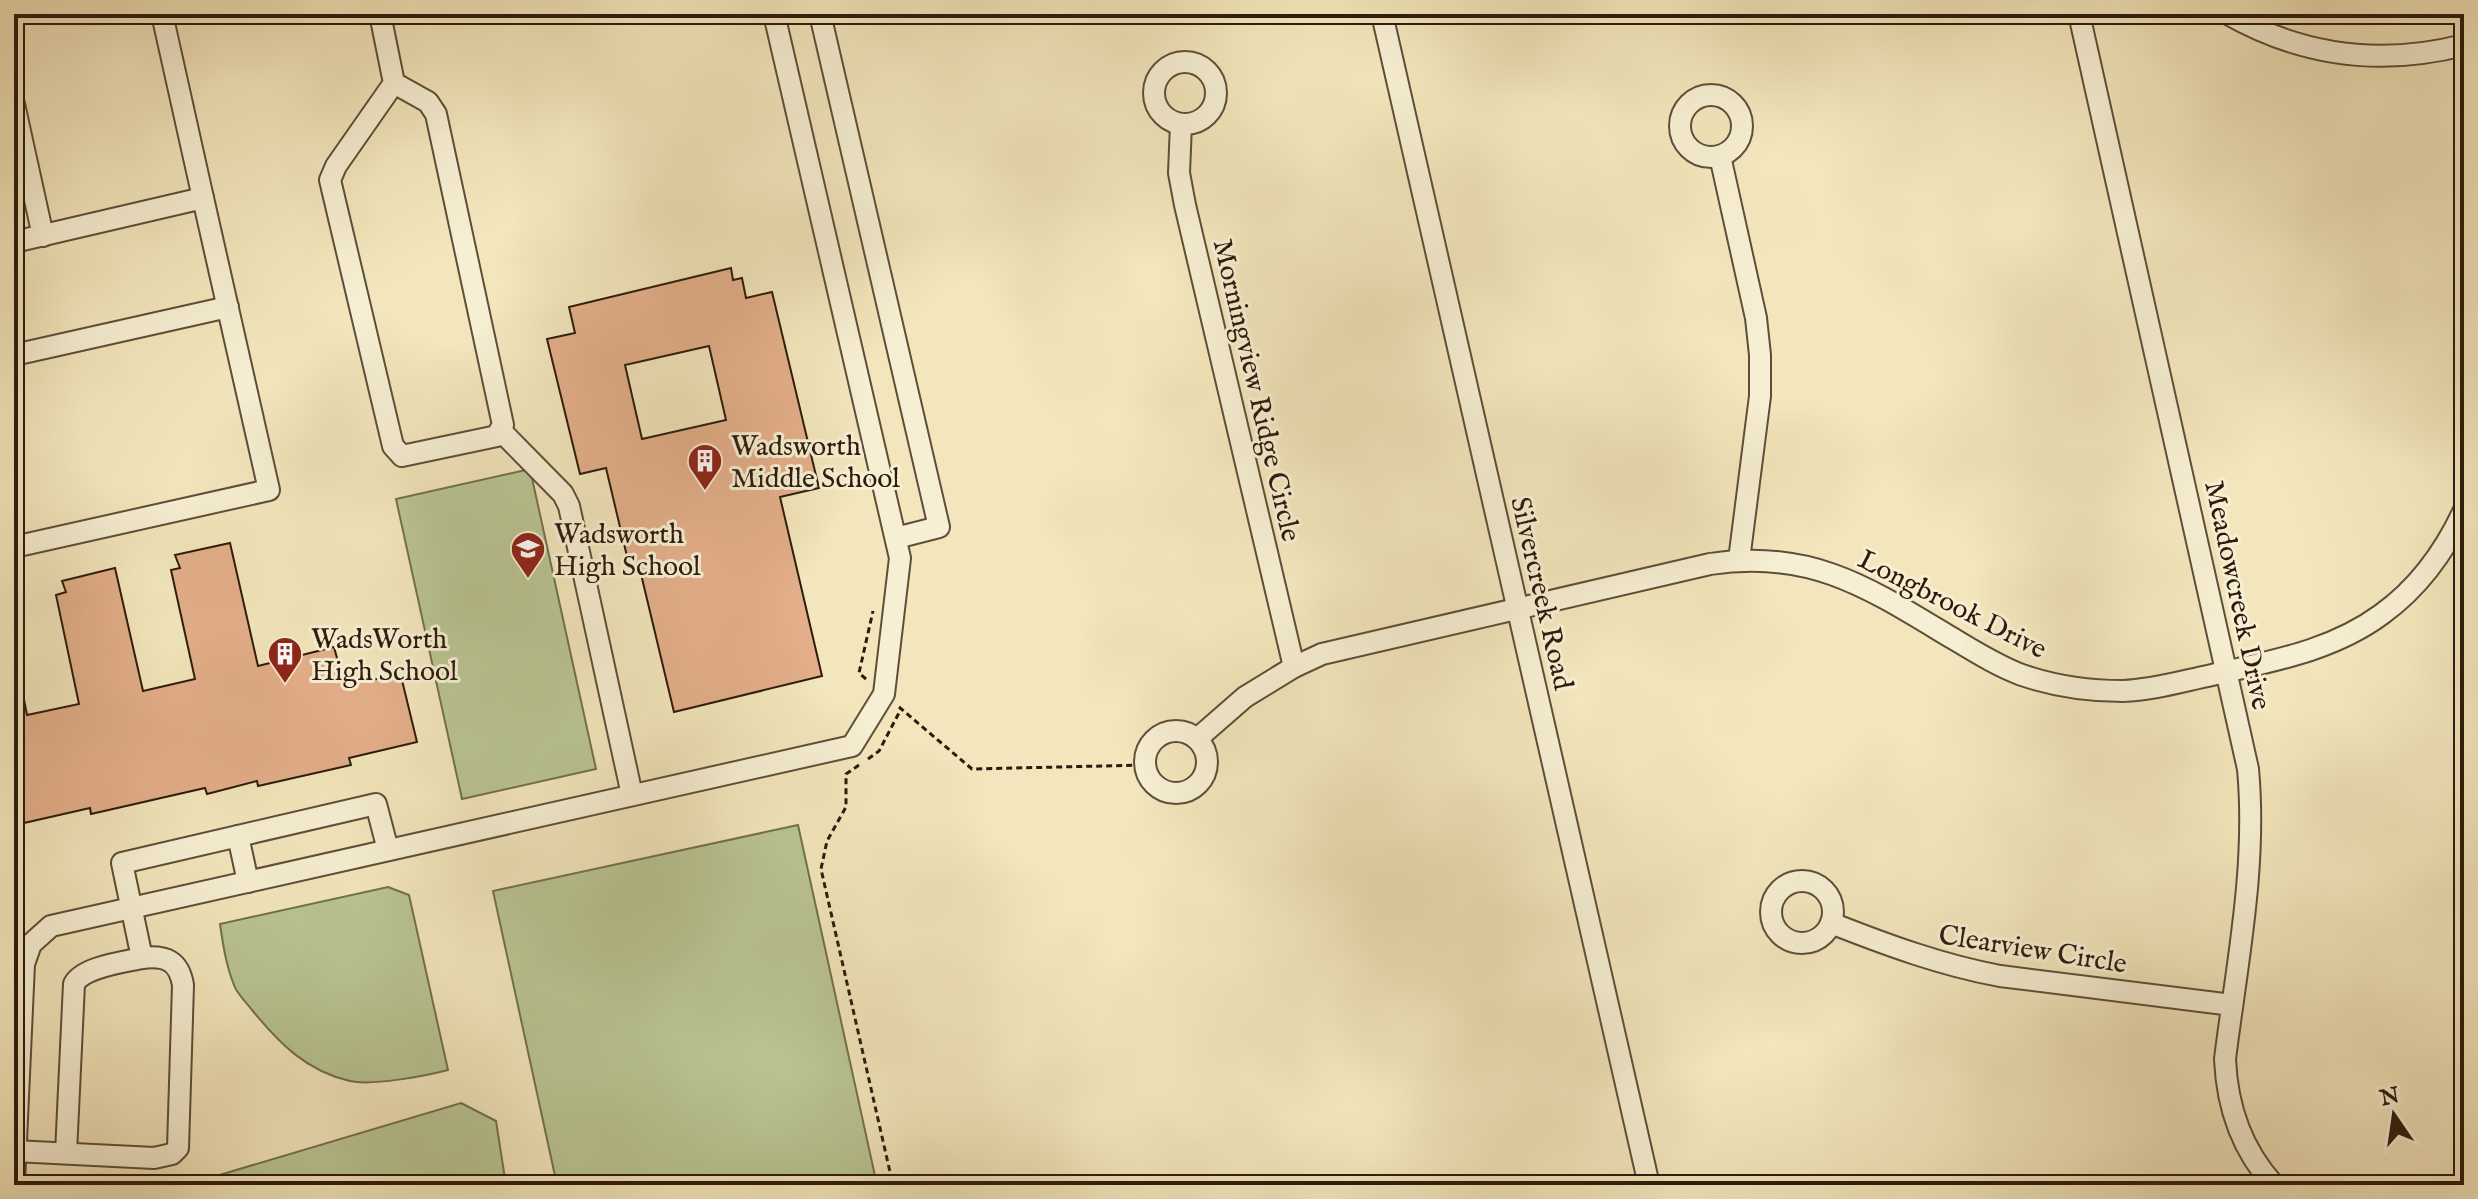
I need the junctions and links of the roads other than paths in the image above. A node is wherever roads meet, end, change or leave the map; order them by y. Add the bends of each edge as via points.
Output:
1 (162, 14) edge
2 (380, 14) edge
3 (774, 14) edge
4 (820, 14) edge
5 (1382, 14) edge
6 (2079, 14) edge
7 (2228, 14) edge
8 (2464, 45) edge
9 (394, 83) junction
10 (14, 104) edge
11 (1181, 124) dead end
12 (1720, 156) dead end
13 (203, 198) junction
14 (43, 236) junction
15 (14, 242) edge
16 (228, 307) junction
17 (14, 355) edge
18 (500, 430) junction
19 (2464, 510) edge
20 (896, 538) junction
21 (14, 547) edge
22 (1739, 560) junction
23 (1517, 609) junction
24 (1294, 667) junction
25 (2227, 671) junction
26 (1198, 738) dead end
27 (632, 795) junction
28 (238, 836) junction
29 (388, 850) junction
30 (248, 882) junction
31 (132, 908) junction
32 (1831, 923) dead end
33 (142, 958) junction
34 (2232, 1005) junction
35 (15, 1151) edge
36 (66, 1153) junction
37 (14, 1185) edge
38 (1649, 1185) edge
39 (2274, 1185) edge

1 - 13 street
2 - 9 street
3 - 20 street
4 - 20 street via 939,527
5 - 23 street, Silvercreek Road
6 - 25 street, Meadowcreek Drive
7 - 8 street via 2284,41 2361,56 2403,56
9 - 18 street via 428,102 436,114
9 - 18 street via 330,180 393,446 402,456 497,436
10 - 14 street
11 - 24 street, Morningview Ridge Circle via 1179,173 1185,205
12 - 22 street via 1760,355 1760,396
13 - 14 street
13 - 16 street
14 - 15 street
16 - 17 street
16 - 21 street via 269,490
18 - 27 street via 569,506
19 - 25 street, Longbrook Drive via 2427,570 2382,614 2328,644
20 - 27 street via 900,558 884,694 852,746
22 - 23 street, Longbrook Drive
22 - 25 street, Longbrook Drive via 1783,562 1856,582 1987,659 2054,684 2126,691
23 - 24 street, Longbrook Drive via 1322,654
23 - 38 street, Silvercreek Road
24 - 26 street, Longbrook Drive via 1245,697
25 - 34 street, Meadowcreek Drive via 2252,811
27 - 29 street
28 - 29 street via 376,804
28 - 30 street
28 - 31 street via 122,863
29 - 30 street
30 - 31 street
31 - 33 street
31 - 35 street via 51,926 31,944 24,964
32 - 34 street, Clearview Circle via 1963,969
33 - 36 street via 85,972 74,984
33 - 36 street via 171,961 181,973 178,1148 154,1158
34 - 39 street, Meadowcreek Drive via 2225,1059 2232,1115 2242,1140
35 - 36 street
35 - 37 street

